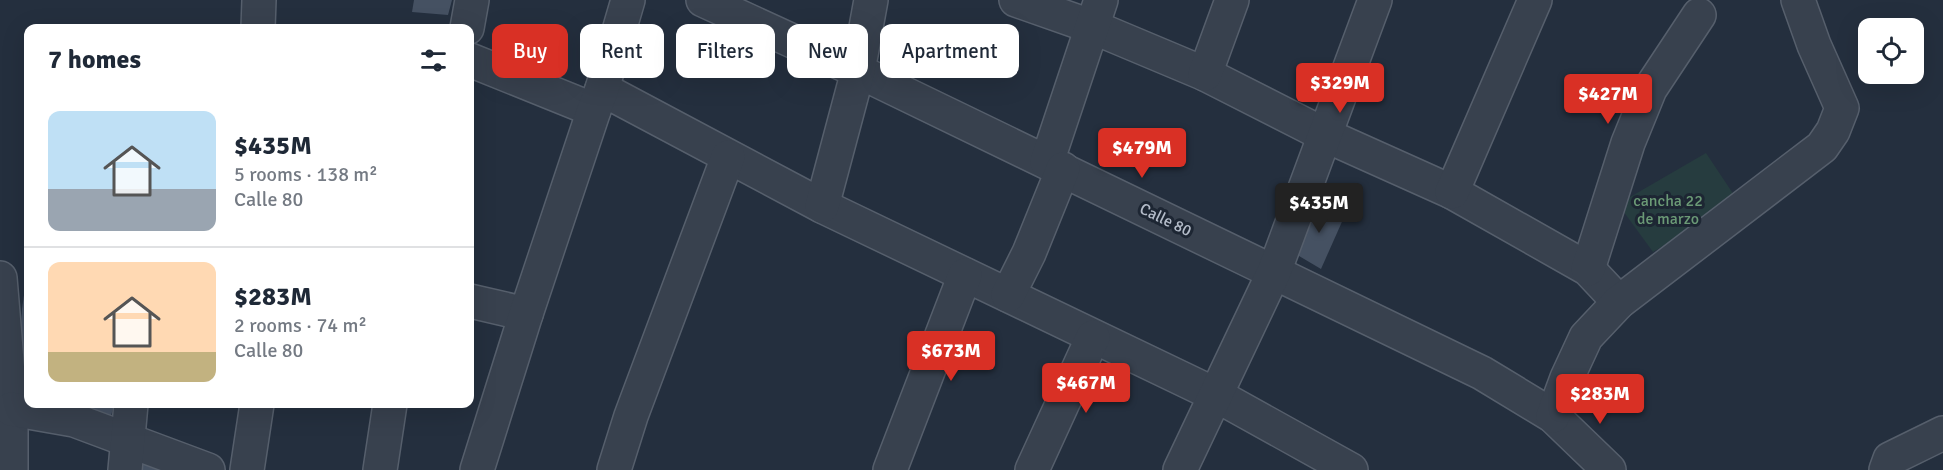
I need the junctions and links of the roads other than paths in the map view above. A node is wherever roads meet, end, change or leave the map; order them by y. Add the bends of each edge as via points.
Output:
1 (259, 0) edge
2 (472, 0) edge
3 (628, 0) edge
4 (703, 0) edge
5 (871, 0) edge
6 (1016, 0) edge
7 (1232, 0) edge
8 (1375, 0) edge
9 (1535, 0) edge
10 (1798, 0) edge
11 (1097, 14) edge
12 (1699, 15) dead end
13 (258, 24) edge
14 (468, 24) edge
15 (867, 24) edge
16 (787, 38) edge
17 (474, 61) edge
18 (1205, 74) junction
19 (868, 76) edge
20 (856, 78) edge
21 (598, 100) junction
22 (1325, 135) junction
23 (728, 157) junction
24 (1055, 166) junction
25 (1452, 192) junction
26 (822, 206) junction
27 (1588, 269) junction
28 (1274, 272) junction
29 (965, 275) junction
30 (0, 278) edge
31 (1008, 295) junction
32 (474, 301) edge
33 (1619, 302) junction
34 (526, 314) junction
35 (1093, 337) junction
36 (1216, 395) junction
37 (131, 408) edge
38 (256, 408) edge
39 (389, 408) edge
40 (11, 409) junction
41 (1553, 416) junction
42 (1943, 433) edge
43 (126, 455) edge
44 (1334, 466) edge
45 (12, 470) edge
46 (208, 470) edge
47 (248, 470) edge
48 (380, 470) edge
49 (477, 470) edge
50 (614, 470) edge
51 (890, 470) edge
52 (1032, 470) edge
53 (1180, 470) edge
54 (1609, 470) edge
55 (1886, 470) edge

1 - 13 street
2 - 14 street
3 - 21 street
4 - 16 street, Calle 80
5 - 15 street
6 - 11 street
7 - 18 street
8 - 22 street
9 - 25 street
10 - 33 street via 1842,108 1833,131 1821,147
11 - 18 street
11 - 24 street
12 - 27 street via 1650,89 1628,143
17 - 21 street
18 - 22 street
19 - 24 street, Calle 80
20 - 26 street
21 - 23 street
21 - 34 street
22 - 25 street
22 - 28 street
23 - 26 street
23 - 50 street
24 - 28 street, Calle 80
24 - 31 street via 1029,253
25 - 27 street
26 - 29 street
27 - 33 street
28 - 36 street
28 - 41 street, Calle 80 via 1482,373
29 - 31 street
29 - 51 street
30 - 40 street
31 - 35 street
32 - 34 street
33 - 41 street via 1587,337
34 - 49 street
35 - 36 street
35 - 52 street
36 - 44 street
36 - 53 street
37 - 43 street
38 - 47 street
39 - 48 street
40 - 43 street via 74,420
40 - 45 street
41 - 54 street, Calle 80
42 - 55 street via 1890,459
43 - 46 street

